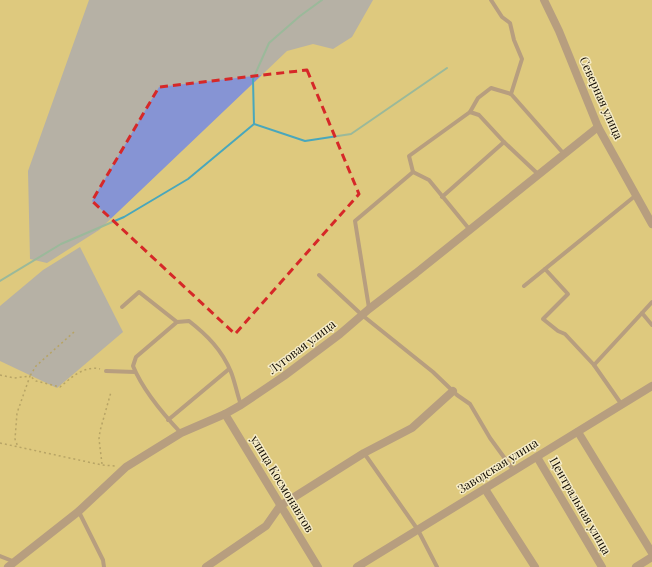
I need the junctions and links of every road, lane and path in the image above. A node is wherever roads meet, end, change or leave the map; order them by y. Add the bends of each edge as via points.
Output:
1 (491, 0) edge
2 (544, 0) edge
3 (511, 94) junction
4 (470, 112) junction
5 (598, 127) junction
6 (504, 142) junction
7 (564, 154) junction
8 (413, 172) junction
9 (539, 175) junction
10 (442, 196) junction
11 (635, 196) junction
12 (652, 224) edge
13 (470, 230) junction
14 (545, 269) junction
15 (319, 275) dead end
16 (524, 286) dead end
17 (652, 302) edge
18 (122, 307) dead end
19 (369, 309) junction
20 (642, 313) junction
21 (362, 315) junction
22 (177, 322) junction
23 (652, 325) edge
24 (74, 332) dead end
25 (594, 365) junction
26 (229, 369) junction
27 (106, 371) joint
28 (135, 372) junction
29 (0, 375) edge
30 (30, 376) junction
31 (652, 386) edge
32 (453, 391) junction
33 (111, 392) dead end
34 (241, 405) junction
35 (622, 405) junction
36 (225, 414) junction
37 (168, 420) junction
38 (578, 432) junction
39 (181, 433) junction
40 (0, 443) edge
41 (18, 447) junction
42 (364, 453) junction
43 (537, 457) junction
44 (102, 465) junction
45 (126, 467) junction
46 (514, 471) junction
47 (485, 489) junction
48 (280, 506) junction
49 (79, 511) junction
50 (418, 530) junction
51 (652, 553) edge
52 (0, 556) edge
53 (652, 557) edge
54 (12, 565) edge
55 (104, 567) edge
56 (206, 567) edge
57 (318, 567) edge
58 (357, 567) edge
59 (437, 567) edge
60 (535, 567) edge
61 (602, 567) edge
62 (636, 567) edge

1 - 3 lane via 502,17 510,23 522,59
2 - 5 street, Северная улица
3 - 4 lane via 491,88 478,98
3 - 7 lane
4 - 6 lane via 479,115
4 - 8 lane via 409,156
5 - 7 street, Луговая улица
5 - 11 street, Северная улица
6 - 9 lane
6 - 10 lane
7 - 9 street, Луговая улица
8 - 10 lane via 429,180
8 - 19 lane via 355,221
9 - 13 street, Луговая улица
10 - 13 lane
11 - 12 street, Северная улица
11 - 14 lane
13 - 19 street, Луговая улица
14 - 16 lane
14 - 25 lane via 568,294 543,319 565,334
15 - 21 lane
17 - 20 lane
18 - 22 lane via 139,292
19 - 21 street, Луговая улица
20 - 23 lane
20 - 25 lane
21 - 32 lane
21 - 34 street, Луговая улица via 284,376
22 - 26 lane via 189,321 202,331 218,347
22 - 28 lane via 136,357 133,366
24 - 30 path via 36,366
25 - 35 lane
26 - 34 lane
26 - 37 lane
27 - 28 lane
27 - 30 path via 90,368 73,375 60,387 36,381
28 - 37 lane
29 - 30 path via 14,378
30 - 41 path via 17,413 15,439
31 - 35 street, Заводская улица
32 - 42 street via 412,428
32 - 46 lane via 470,404
33 - 44 path via 100,430
34 - 36 street, Луговая улица
35 - 38 street, Заводская улица
36 - 39 street, Луговая улица
36 - 48 street, улица Космонавтов
37 - 39 lane
38 - 43 street, Заводская улица
38 - 51 street
39 - 45 street, Луговая улица
40 - 41 path
41 - 44 path
42 - 48 street
42 - 50 lane
43 - 46 street, Заводская улица
43 - 61 street, Центральная улица
44 - 45 path
45 - 49 street, Луговая улица
46 - 47 street, Заводская улица
47 - 50 street, Заводская улица
47 - 60 street
48 - 56 street via 266,526
48 - 57 street, улица Космонавтов
49 - 54 street, Луговая улица
49 - 55 lane
50 - 58 street, Заводская улица
50 - 59 lane
52 - 54 lane
53 - 62 street

